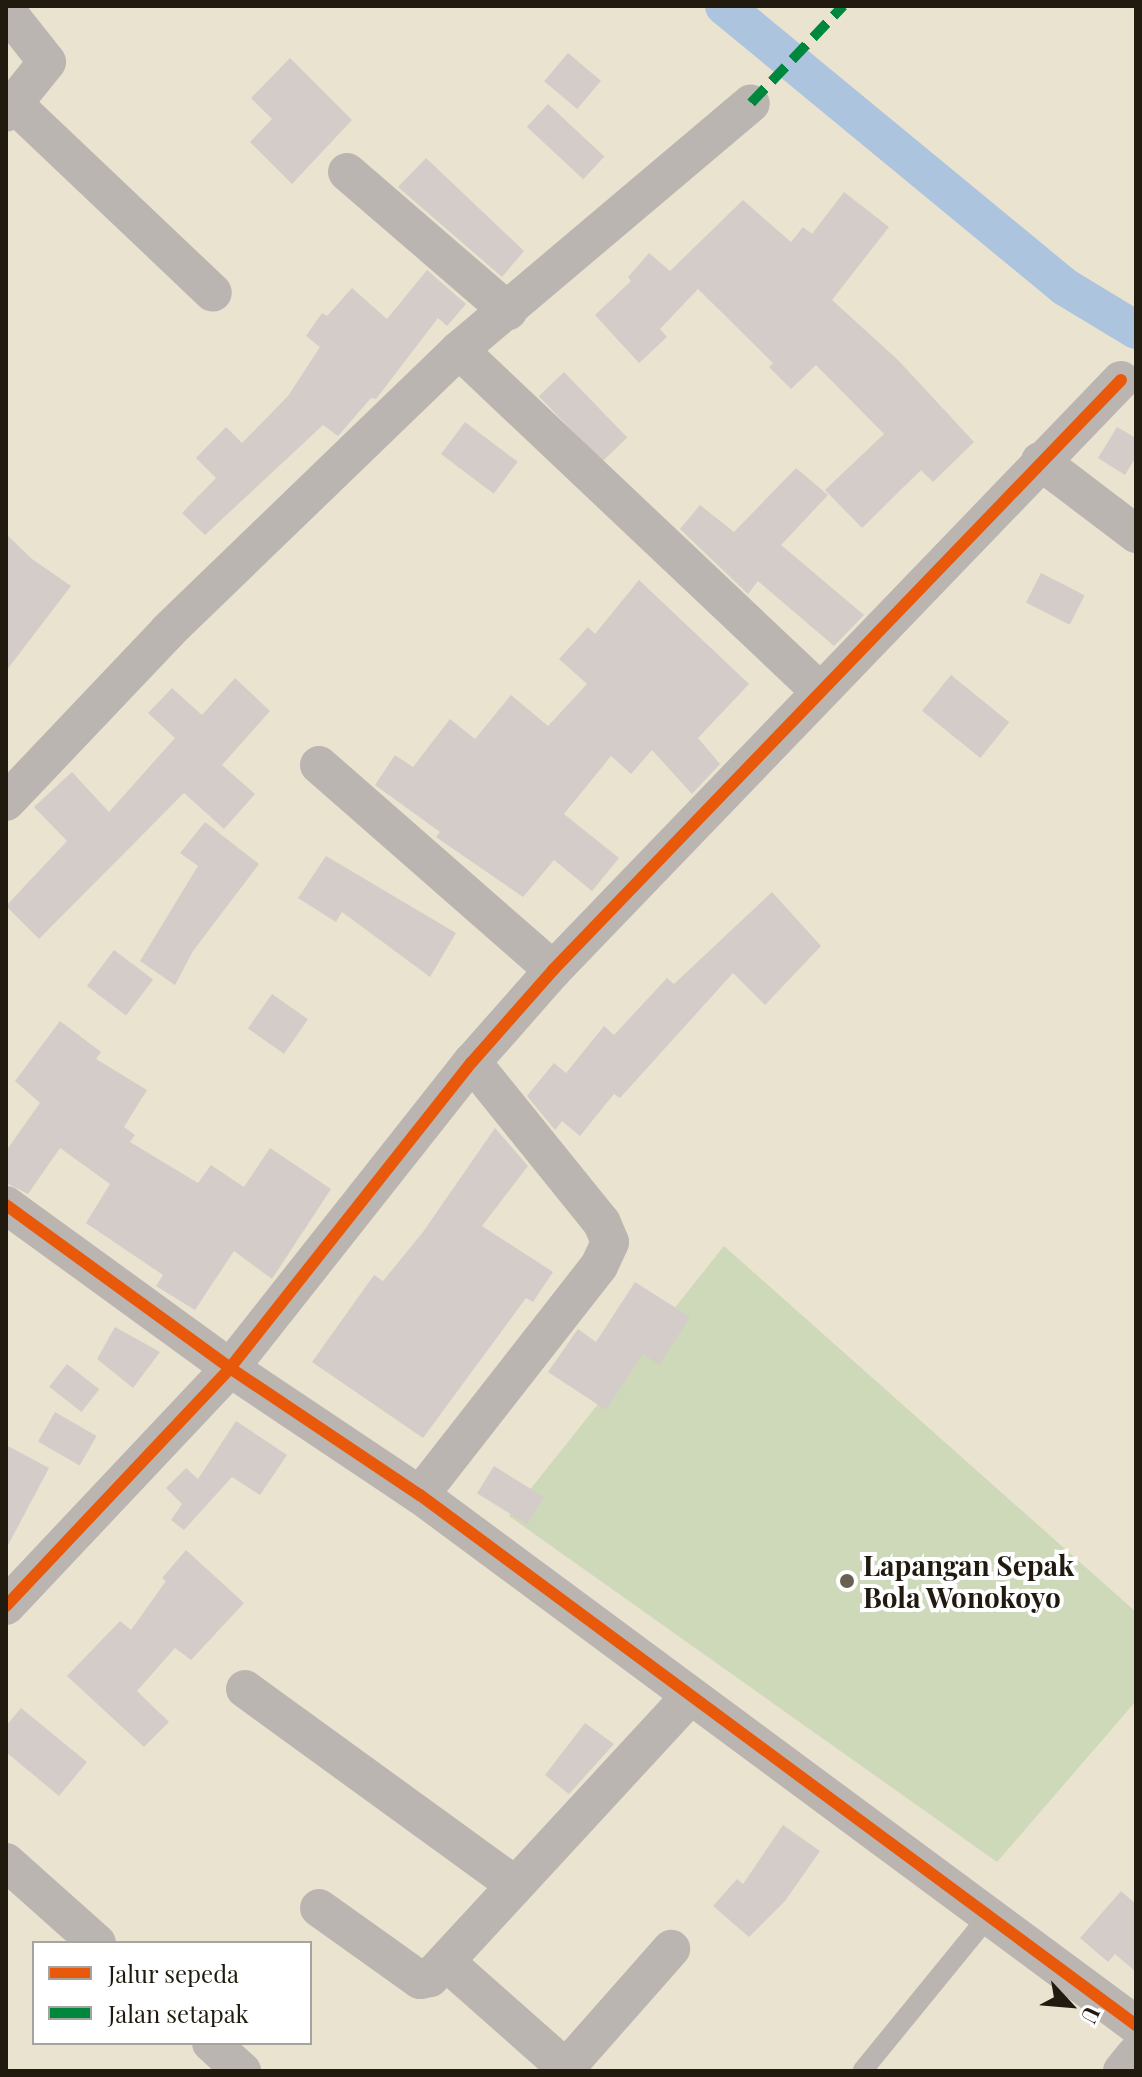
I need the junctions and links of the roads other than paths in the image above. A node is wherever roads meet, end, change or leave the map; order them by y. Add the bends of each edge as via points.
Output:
1 (6, 10) edge
2 (751, 103) dead end
3 (10, 108) edge
4 (347, 172) dead end
5 (213, 293) dead end
6 (508, 311) junction
7 (459, 350) junction
8 (1121, 380) dead end
9 (1040, 461) junction
10 (1136, 534) edge
11 (818, 690) junction
12 (319, 765) dead end
13 (6, 802) edge
14 (553, 970) junction
15 (472, 1062) junction
16 (6, 1205) edge
17 (230, 1368) junction
18 (420, 1495) junction
19 (6, 1606) edge
20 (245, 1689) dead end
21 (690, 1696) junction
22 (6, 1862) edge
23 (512, 1883) junction
24 (319, 1908) dead end
25 (987, 1918) junction
26 (95, 1941) edge
27 (671, 1949) dead end
28 (446, 1962) junction
29 (1136, 2025) edge
30 (213, 2045) edge
31 (1136, 2054) edge
32 (863, 2070) edge
33 (242, 2071) edge
34 (1122, 2071) edge

1 - 3 street via 47,62
2 - 6 street
3 - 5 street
4 - 6 street
6 - 7 street
7 - 11 street
7 - 13 street via 168,631
8 - 9 street
9 - 10 street
9 - 11 street
11 - 14 street
12 - 14 street
14 - 15 street
15 - 17 street
15 - 18 street via 602,1223 610,1242 599,1266
16 - 17 street
17 - 18 street
17 - 19 street
18 - 21 street
20 - 23 street
21 - 23 street
21 - 25 street
22 - 26 street
23 - 28 street
24 - 28 street via 420,1980
25 - 29 street
25 - 32 lane
27 - 28 street via 574,2059 558,2061
30 - 33 street
31 - 34 street

